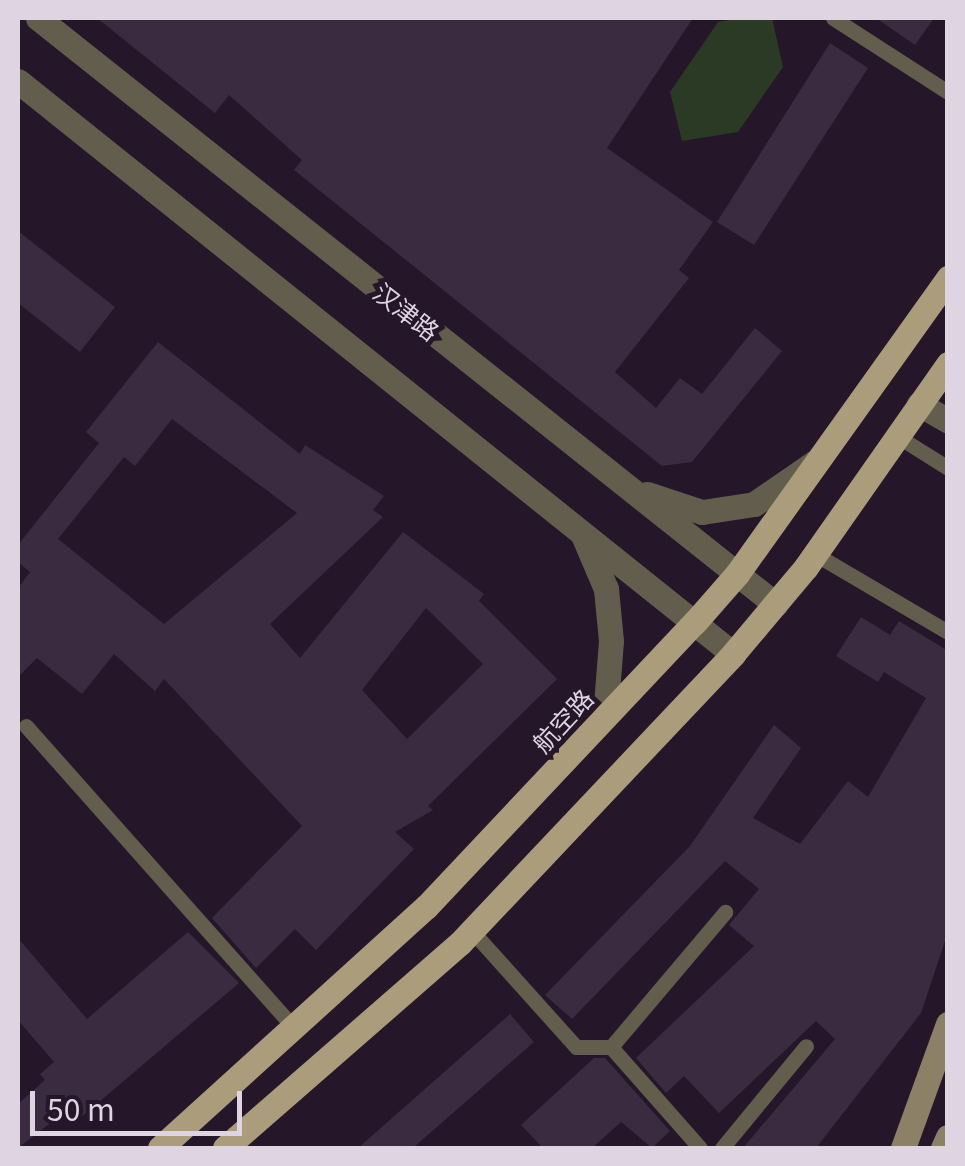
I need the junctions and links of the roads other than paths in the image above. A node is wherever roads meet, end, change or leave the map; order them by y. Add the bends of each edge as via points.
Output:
1 (38, 18) edge
2 (833, 18) edge
3 (18, 82) edge
4 (948, 92) edge
5 (948, 278) edge
6 (948, 364) edge
7 (919, 404) junction
8 (948, 421) edge
9 (896, 436) junction
10 (819, 459) junction
11 (948, 468) edge
12 (631, 488) junction
13 (580, 531) junction
14 (814, 554) junction
15 (738, 574) junction
16 (776, 604) junction
17 (695, 622) junction
18 (948, 632) edge
19 (733, 654) junction
20 (605, 717) junction
21 (26, 726) dead end
22 (725, 912) dead end
23 (472, 931) junction
24 (948, 1024) edge
25 (293, 1028) junction
26 (806, 1046) dead end
27 (611, 1047) junction
28 (948, 1137) edge
29 (160, 1148) edge
30 (225, 1148) edge
31 (700, 1148) edge
32 (722, 1148) edge
33 (903, 1148) edge
34 (943, 1148) edge

1 - 12 street, 汉津路
2 - 4 lane
3 - 13 street
5 - 10 main road, 航空路
6 - 7 main road
7 - 8 street
7 - 9 main road
9 - 11 lane
9 - 14 main road
10 - 12 street via 754,504 702,512
10 - 15 main road, 航空路
12 - 15 street, 汉津路
13 - 17 street
13 - 20 street via 606,590 611,640
14 - 16 main road
14 - 18 lane
15 - 16 street, 汉津路
15 - 17 main road, 航空路
16 - 19 main road
17 - 19 street
17 - 20 main road, 航空路
19 - 23 main road
20 - 25 main road, 航空路 via 426,907
21 - 25 lane
22 - 27 lane
23 - 27 lane via 576,1047
23 - 30 main road
24 - 33 main road
25 - 29 main road, 航空路
26 - 32 lane
27 - 31 lane
28 - 34 main road

